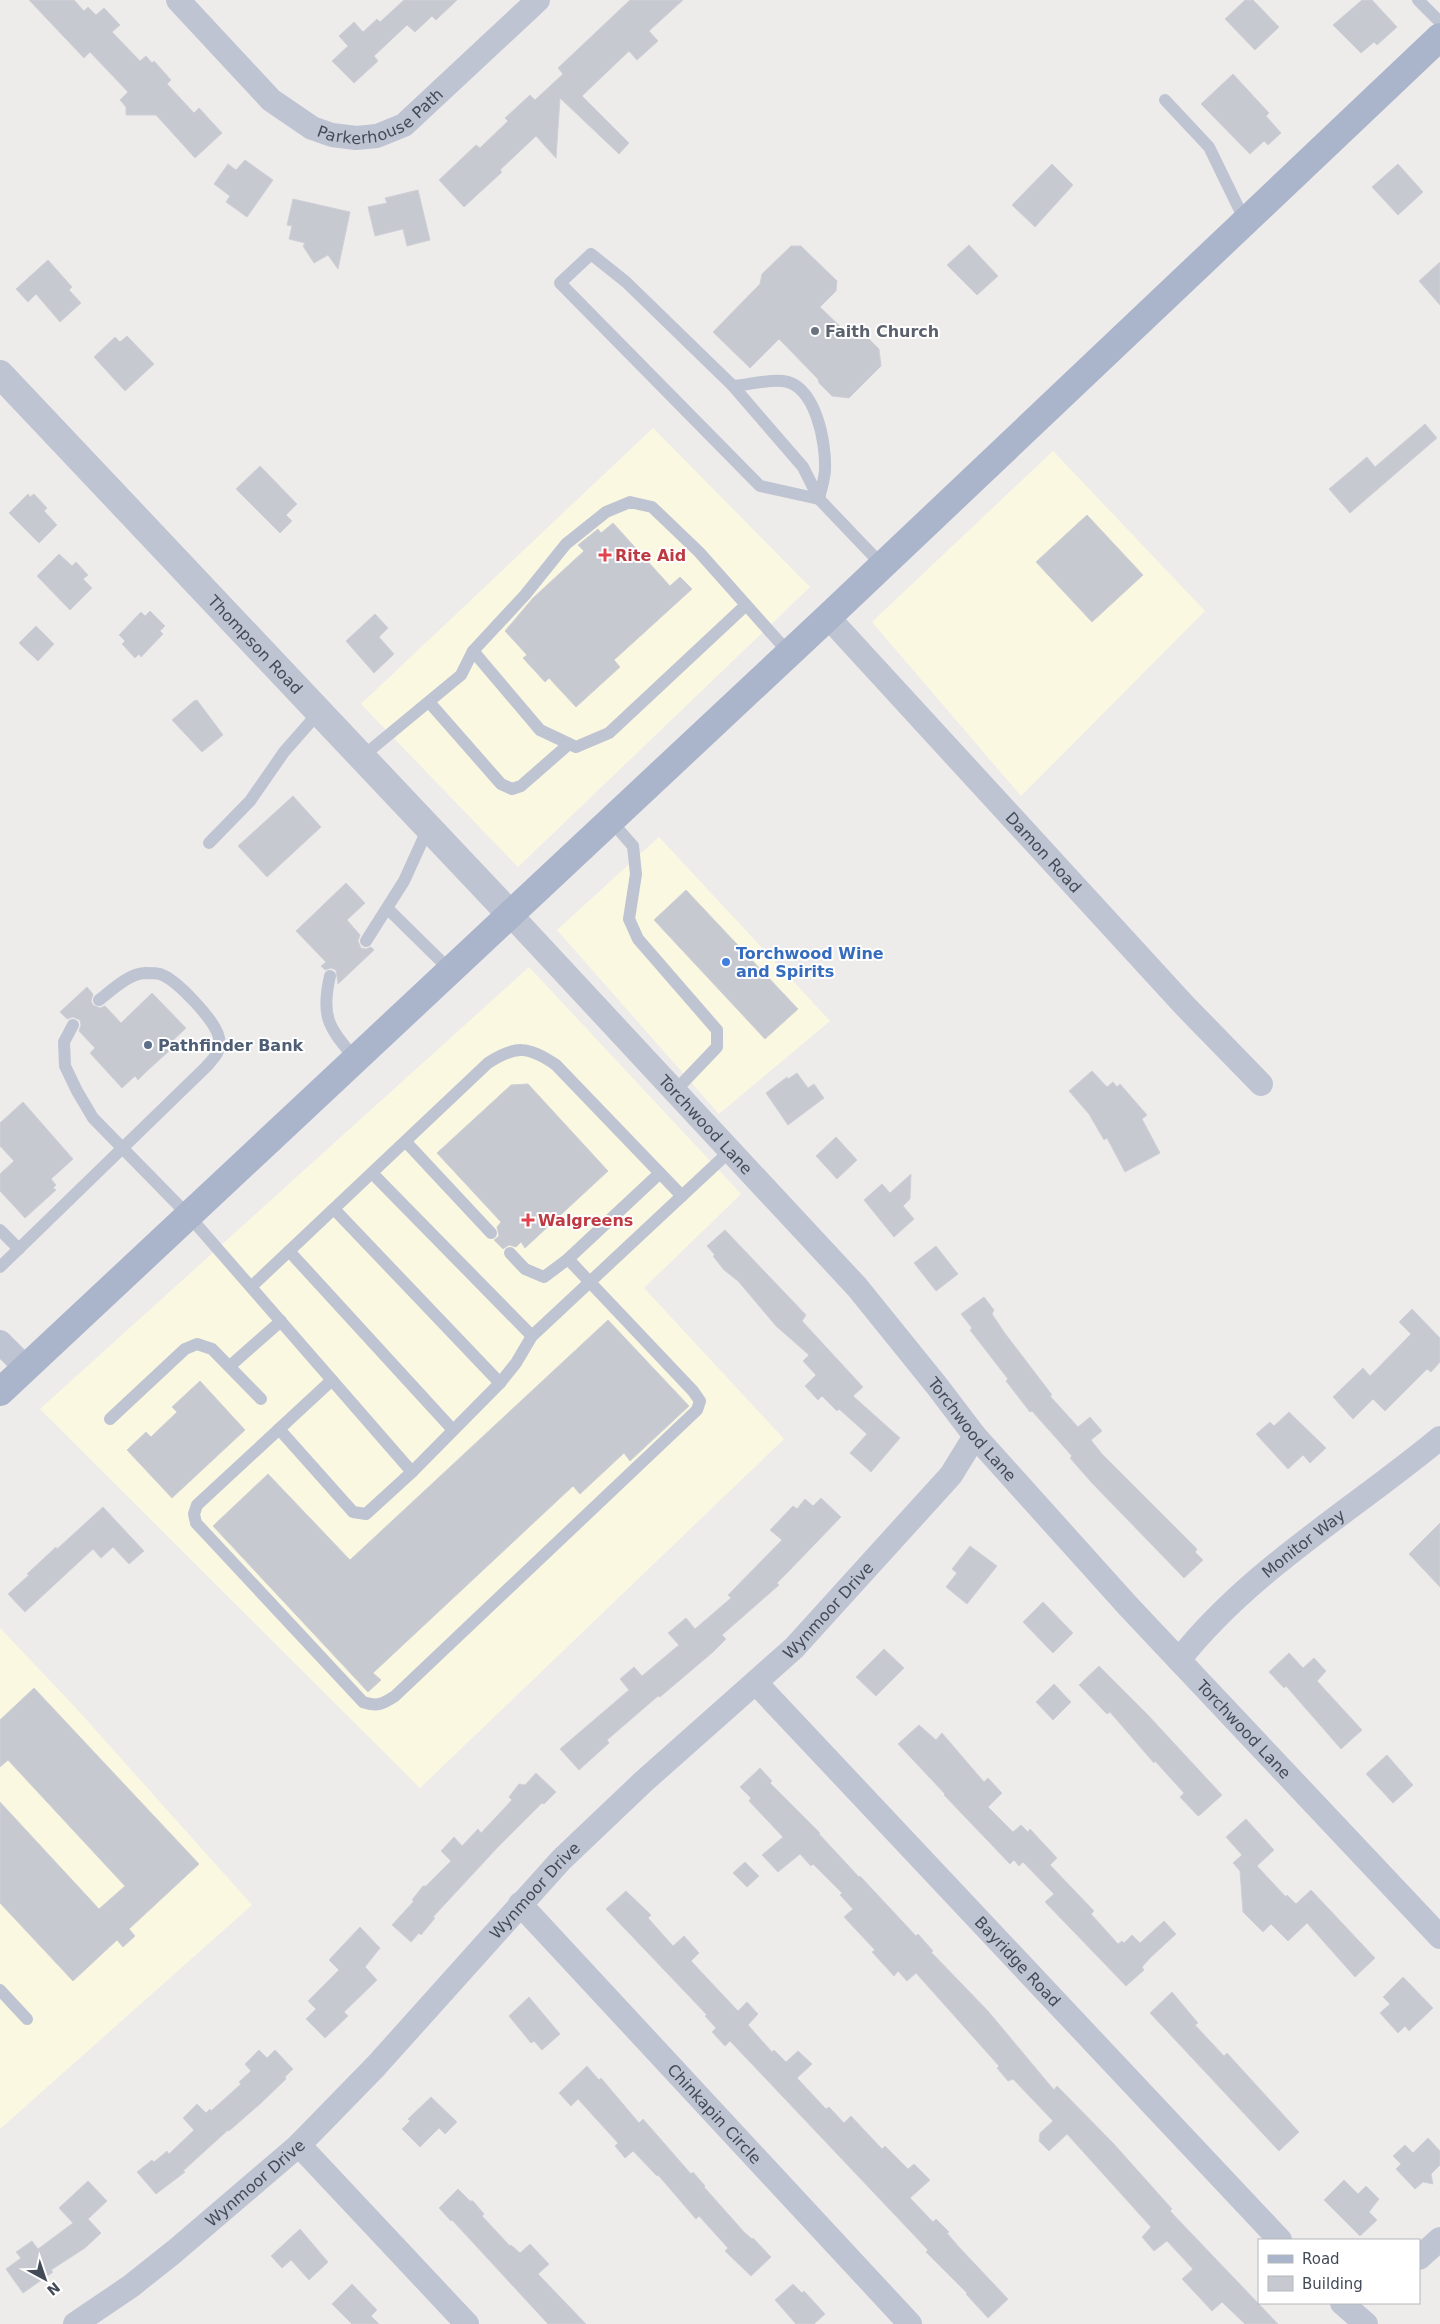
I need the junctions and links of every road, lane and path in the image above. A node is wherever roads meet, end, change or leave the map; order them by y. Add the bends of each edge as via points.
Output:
1 (178, 0) edge
2 (538, 0) edge
3 (1418, 0) edge
4 (1440, 22) edge
5 (1440, 37) edge
6 (1165, 100) dead end
7 (1245, 221) junction
8 (0, 374) edge
9 (733, 386) junction
10 (819, 499) junction
11 (882, 565) junction
12 (746, 605) junction
13 (828, 617) junction
14 (473, 651) junction
15 (789, 653) junction
16 (429, 702) junction
17 (320, 711) junction
18 (570, 744) junction
19 (363, 756) junction
20 (611, 821) junction
21 (429, 826) junction
22 (209, 843) dead end
23 (388, 909) junction
24 (511, 915) junction
25 (366, 941) dead end
26 (451, 971) junction
27 (330, 976) dead end
28 (100, 1000) dead end
29 (73, 1025) dead end
30 (356, 1060) junction
31 (1261, 1084) dead end
32 (675, 1091) junction
33 (406, 1142) junction
34 (122, 1149) junction
35 (730, 1151) junction
36 (372, 1173) junction
37 (660, 1173) junction
38 (682, 1196) junction
39 (334, 1209) junction
40 (189, 1216) junction
41 (0, 1230) edge
42 (491, 1233) dead end
43 (19, 1249) junction
44 (289, 1252) junction
45 (510, 1253) dead end
46 (568, 1258) junction
47 (0, 1267) edge
48 (589, 1281) junction
49 (251, 1287) junction
50 (281, 1321) junction
51 (532, 1336) junction
52 (0, 1342) edge
53 (230, 1366) junction
54 (26, 1368) junction
55 (332, 1380) junction
56 (500, 1383) junction
57 (0, 1392) edge
58 (261, 1399) dead end
59 (110, 1419) dead end
60 (279, 1429) junction
61 (453, 1430) junction
62 (975, 1436) junction
63 (1440, 1438) edge
64 (412, 1472) junction
65 (1179, 1660) junction
66 (756, 1683) junction
67 (520, 1904) junction
68 (1440, 1937) edge
69 (0, 1990) edge
70 (27, 2019) dead end
71 (299, 2145) junction
72 (1279, 2239) edge
73 (1440, 2239) edge
74 (1420, 2257) edge
75 (75, 2324) edge
76 (467, 2324) edge
77 (910, 2324) edge

1 - 2 street, Parkerhouse Path via 272,100 312,128 356,138 377,136 404,125
3 - 4 lane
5 - 7 main road
6 - 7 lane via 1209,147
7 - 11 main road
8 - 17 street, Thompson Road
9 - 10 lane via 803,467
9 - 10 lane via 784,381 800,389 808,399 823,440 826,470
9 - 10 lane via 626,282 591,254 560,283 760,486
10 - 11 lane
11 - 13 main road
12 - 14 lane via 699,552 652,507 630,502 606,512 566,544 525,595
12 - 15 lane
12 - 18 lane via 608,734 576,746
13 - 15 main road
13 - 31 street, Damon Road via 1185,1006
14 - 16 lane via 461,676
14 - 18 lane via 540,730
15 - 20 main road
16 - 18 lane via 501,784 512,790
16 - 19 lane
17 - 19 street, Thompson Road
17 - 22 lane via 284,752 250,801
19 - 21 street, Thompson Road
20 - 24 main road
20 - 32 lane via 633,846 636,874 628,920 638,939 717,1030 717,1047
21 - 23 lane
21 - 24 street, Thompson Road
23 - 25 lane
23 - 26 lane
24 - 26 main road
24 - 32 street, Torchwood Lane
26 - 30 main road
27 - 30 lane via 325,997 326,1016 337,1037
28 - 34 lane via 119,984 143,973 160,974 184,992 220,1037 219,1052 206,1068
29 - 34 lane via 64,1042 65,1066 93,1118
30 - 40 main road
32 - 35 street, Torchwood Lane
33 - 36 lane
33 - 37 lane via 488,1063 503,1053 520,1049 539,1053 556,1064
33 - 42 lane
34 - 40 lane
34 - 43 lane
35 - 38 lane
35 - 62 street, Torchwood Lane via 857,1287
36 - 39 lane
36 - 51 lane
37 - 38 lane
37 - 46 lane
38 - 48 lane
39 - 44 lane
39 - 56 lane
40 - 49 lane
40 - 54 main road
41 - 43 lane
43 - 47 lane
44 - 49 lane
44 - 61 lane
45 - 46 lane via 524,1268 544,1276
46 - 48 lane
48 - 51 lane
48 - 60 lane via 693,1391 700,1401 697,1410 395,1696 382,1704 373,1706 363,1702 196,1523 197,1505
49 - 50 lane
50 - 53 lane
50 - 55 lane
51 - 56 lane
52 - 54 street
53 - 58 lane
53 - 59 lane via 212,1349 192,1345
54 - 57 main road
55 - 60 lane
55 - 64 lane
56 - 61 lane
60 - 64 lane via 353,1512 366,1514
61 - 64 lane
62 - 65 street, Torchwood Lane
62 - 66 street, Wynmoor Drive via 951,1475 794,1648
63 - 65 street, Monitor Way via 1391,1479 1293,1549 1201,1632
65 - 68 street, Torchwood Lane
66 - 67 street, Wynmoor Drive via 643,1782
66 - 72 street, Bayridge Road
67 - 71 street, Wynmoor Drive via 376,2066
67 - 77 street, Chinkapin Circle
69 - 70 lane
71 - 75 street, Wynmoor Drive via 175,2251
71 - 76 street
73 - 74 street

